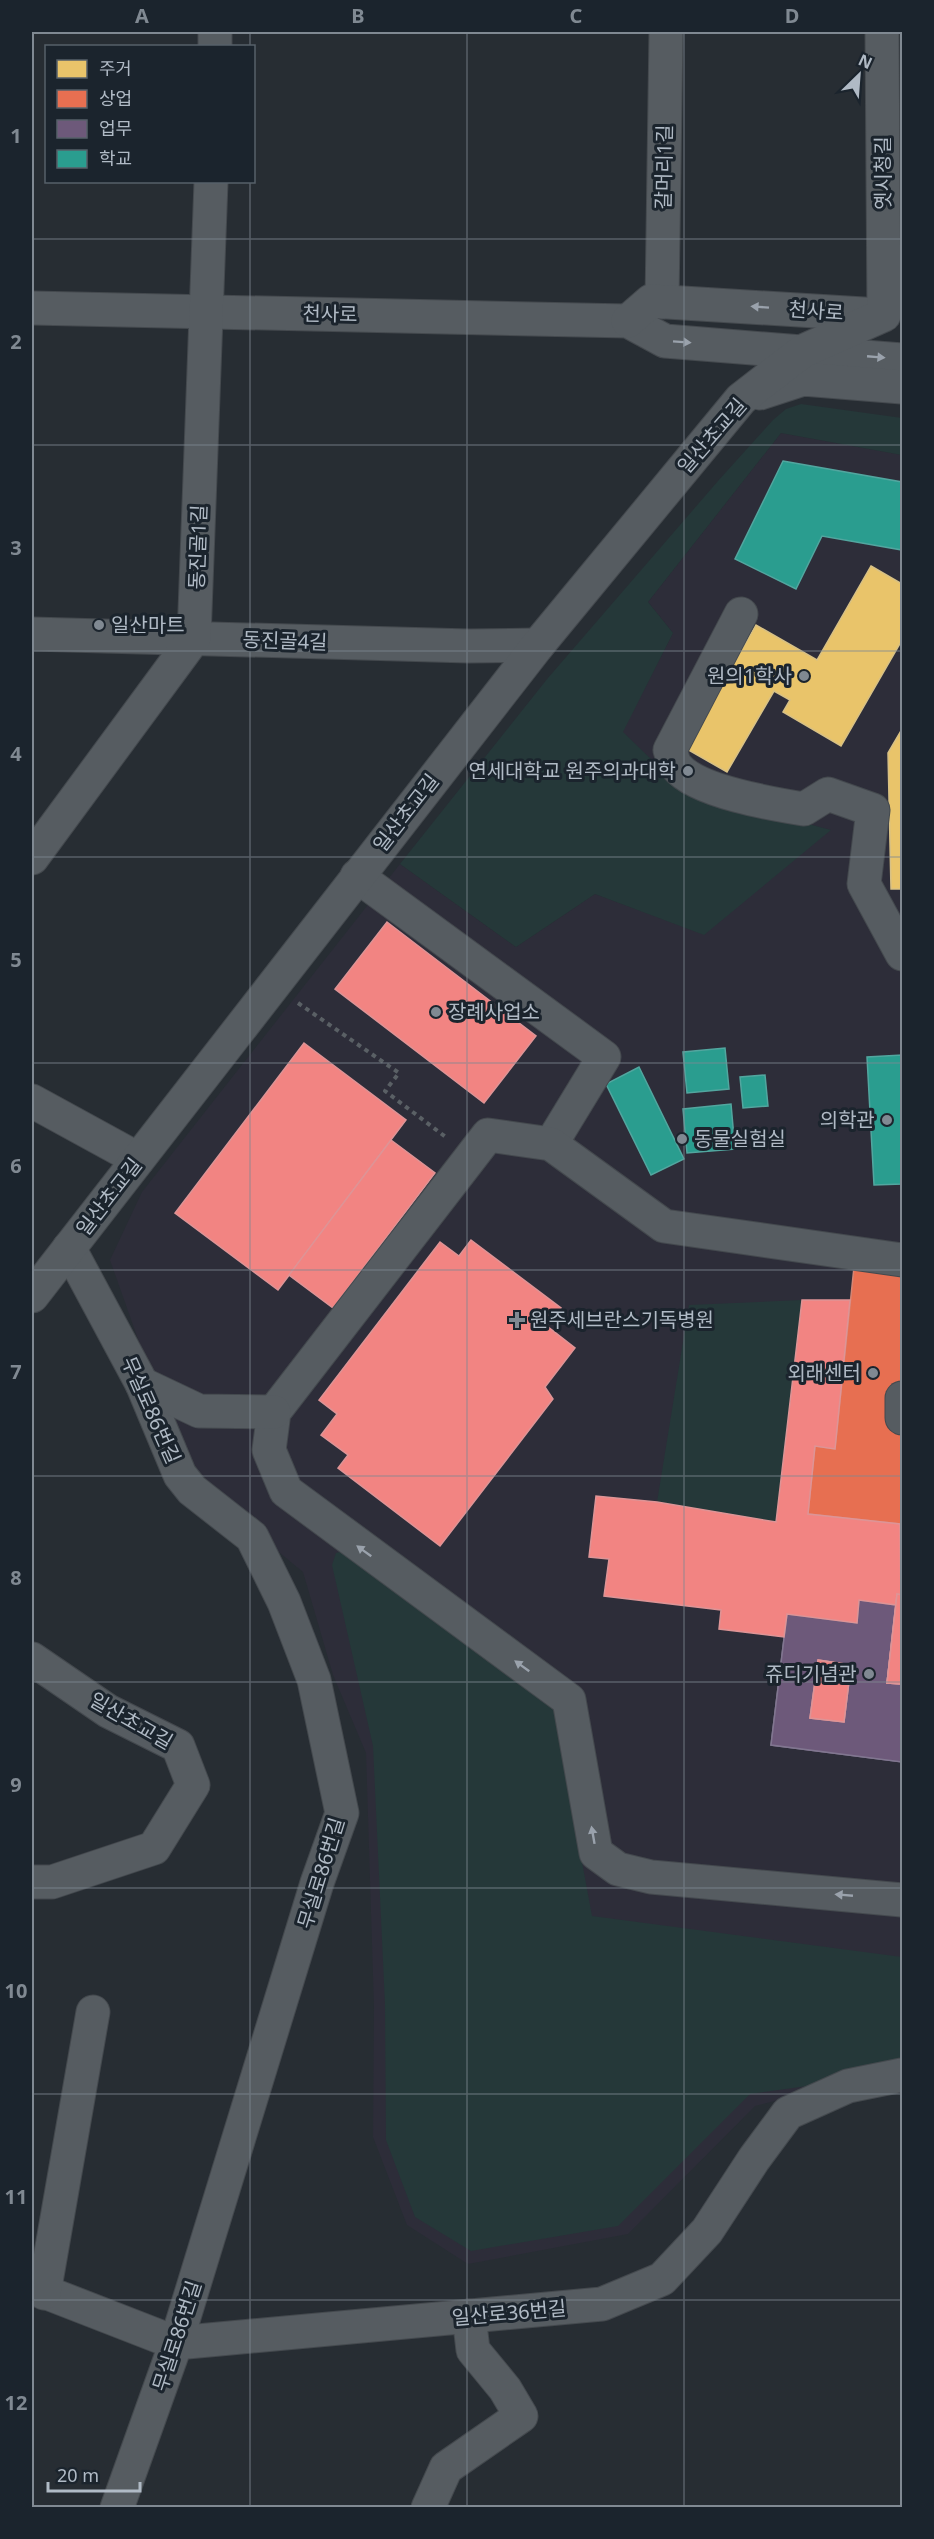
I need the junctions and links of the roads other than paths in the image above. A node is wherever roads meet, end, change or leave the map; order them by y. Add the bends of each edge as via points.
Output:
1 (666, 32) edge
2 (882, 32) edge
3 (211, 183) edge
4 (662, 302) junction
5 (32, 308) edge
6 (207, 313) junction
7 (893, 316) edge
8 (628, 321) junction
9 (804, 351) junction
10 (903, 360) edge
11 (903, 387) edge
12 (741, 399) junction
13 (741, 614) dead end
14 (32, 634) edge
15 (194, 638) junction
16 (538, 645) junction
17 (32, 858) edge
18 (357, 876) junction
19 (903, 954) edge
20 (32, 1101) edge
21 (551, 1144) junction
22 (138, 1159) junction
23 (69, 1248) junction
24 (903, 1260) edge
25 (32, 1296) edge
26 (142, 1384) junction
27 (903, 1398) edge
28 (274, 1412) junction
29 (903, 1418) edge
30 (32, 1659) edge
31 (32, 1881) edge
32 (903, 1900) edge
33 (93, 2012) dead end
34 (903, 2075) edge
35 (38, 2290) edge
36 (469, 2316) junction
37 (176, 2343) junction
38 (117, 2508) edge
39 (428, 2508) edge

1 - 4 street, 갈머리1길
2 - 7 street, 옛시청길
3 - 6 street, 동진골1길
7 -> 4 street, 천사로
4 - 8 street, 천사로 via 651,301
5 - 6 street, 천사로
6 - 8 street, 천사로
6 - 15 street, 동진골1길
7 - 9 street, 일산초교길
8 -> 9 street, 천사로 via 665,341
9 -> 10 street, 천사로
9 - 12 street, 일산초교길
11 - 12 street via 803,379
12 - 16 street, 일산초교길
13 - 19 street via 670,750 676,767 698,783 764,802 804,809 828,794 873,810 864,884
14 - 15 street, 동진골4길
15 - 16 street, 동진골4길
15 - 17 street
16 - 18 street, 일산초교길
18 - 21 street via 604,1057
18 - 22 street, 일산초교길
20 - 22 street
21 - 24 street via 664,1226
21 - 28 street via 488,1135
22 - 23 street, 일산초교길
23 - 25 street, 일산초교길
23 - 26 street, 무실로86번길
26 - 28 street via 199,1411
26 - 37 street, 무실로86번길 via 180,1475 192,1490 252,1537 284,1602 314,1680 342,1813
27 - 29 street
32 -> 28 street via 651,1877 618,1869 596,1853 569,1700 286,1491 269,1450
30 - 31 street, 일산초교길 via 108,1712 178,1746 194,1785 154,1848 52,1882
33 - 35 street
34 - 36 street, 일산로36번길 via 848,2086 788,2113 708,2231 663,2279 602,2304
35 - 37 street, 일산로36번길
36 - 37 street, 일산로36번길
36 - 39 street via 473,2350 521,2416 446,2468
37 - 38 street, 무실로86번길

